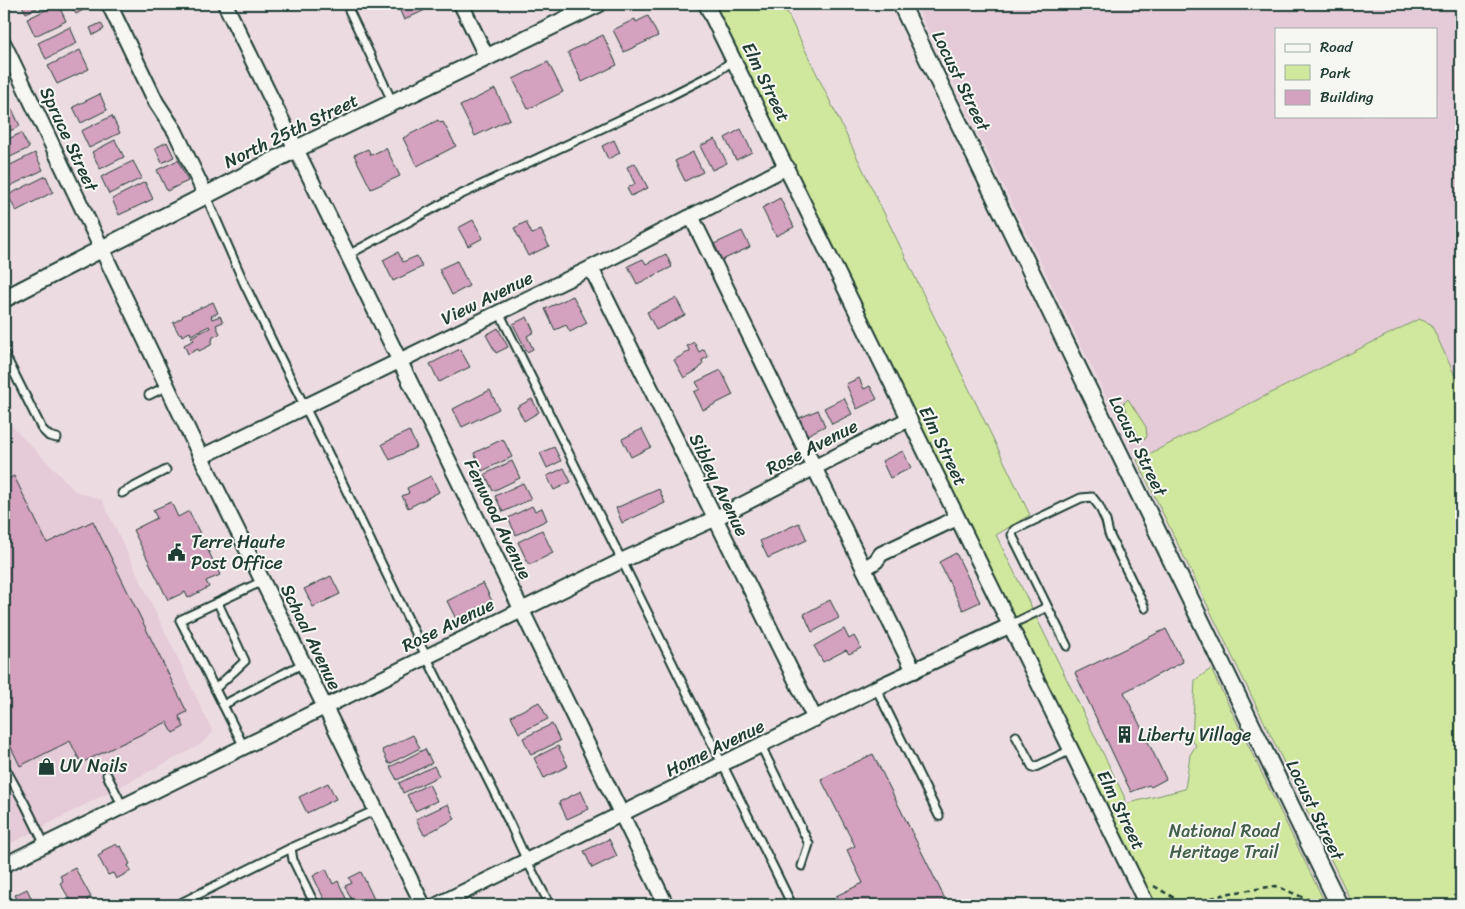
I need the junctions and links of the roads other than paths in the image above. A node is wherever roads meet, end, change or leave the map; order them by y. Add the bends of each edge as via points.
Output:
1 (109, 4) edge
2 (226, 4) edge
3 (346, 4) edge
4 (461, 4) edge
5 (706, 4) edge
6 (901, 4) edge
7 (589, 6) edge
8 (4, 44) edge
9 (487, 58) junction
10 (734, 60) junction
11 (393, 103) junction
12 (296, 150) junction
13 (787, 167) junction
14 (206, 196) junction
15 (691, 216) junction
16 (101, 250) junction
17 (348, 255) junction
18 (591, 268) junction
19 (4, 300) edge
20 (499, 312) junction
21 (4, 353) edge
22 (399, 361) junction
23 (167, 386) junction
24 (149, 395) dead end
25 (304, 407) junction
26 (909, 418) junction
27 (57, 438) dead end
28 (201, 457) junction
29 (814, 467) junction
30 (166, 470) dead end
31 (122, 493) dead end
32 (957, 518) junction
33 (714, 519) junction
34 (621, 561) junction
35 (864, 569) junction
36 (263, 581) junction
37 (218, 603) junction
38 (1047, 607) junction
39 (1145, 608) dead end
40 (521, 610) junction
41 (1009, 626) junction
42 (1067, 646) dead end
43 (426, 656) junction
44 (304, 664) junction
45 (914, 671) junction
46 (876, 688) junction
47 (215, 689) junction
48 (223, 705) junction
49 (325, 707) junction
50 (815, 719) junction
51 (1016, 736) dead end
52 (761, 746) junction
53 (244, 747) junction
54 (1071, 750) junction
55 (721, 765) junction
56 (4, 766) edge
57 (107, 775) dead end
58 (123, 807) junction
59 (376, 810) junction
60 (623, 814) junction
61 (939, 816) dead end
62 (45, 845) junction
63 (291, 848) junction
64 (527, 861) junction
65 (4, 865) edge
66 (802, 866) dead end
67 (177, 905) edge
68 (315, 905) edge
69 (423, 905) edge
70 (437, 905) edge
71 (550, 905) edge
72 (666, 905) edge
73 (792, 905) edge
74 (1147, 905) edge
75 (1339, 905) edge

1 - 14 street
2 - 12 street, Fenwood Avenue
3 - 11 lane
4 - 9 street
5 - 10 street, Elm Street
6 - 75 street, Locust Street
7 - 9 street, North 25th Street
8 - 16 street, Spruce Street
9 - 11 street, North 25th Street
10 - 13 street, Elm Street
10 - 17 lane via 662,100 446,201
11 - 12 street, North 25th Street
12 - 14 street, North 25th Street
12 - 17 street, Fenwood Avenue
13 - 15 street, View Avenue
13 - 26 street, Elm Street
14 - 16 street, North 25th Street
14 - 25 lane
15 - 18 street, View Avenue
15 - 29 street
16 - 19 street, North 25th Street
16 - 23 street, Schaal Avenue
17 - 22 street, Fenwood Avenue
18 - 20 street, View Avenue
18 - 33 street, Sibley Avenue
20 - 22 street, View Avenue
20 - 34 lane
21 - 27 lane via 42,429
22 - 25 street, View Avenue
22 - 40 street, Fenwood Avenue
23 - 24 lane
23 - 28 street, Schaal Avenue
25 - 28 street, View Avenue
25 - 43 lane
26 - 29 street, Rose Avenue
26 - 32 street, Elm Street
28 - 36 street, Schaal Avenue
29 - 33 street, Rose Avenue
29 - 35 street
30 - 31 lane
32 - 35 street via 881,554
32 - 41 street, Elm Street
33 - 34 street, Rose Avenue
33 - 50 street, Sibley Avenue
34 - 40 street, Rose Avenue
34 - 55 lane
35 - 45 street
36 - 37 lane
36 - 44 street, Schaal Avenue
37 - 47 lane via 245,661
37 - 47 lane via 180,620
38 - 39 lane via 1012,535 1014,530 1081,498 1092,497 1106,520 1109,534
38 - 41 lane
38 - 42 lane
40 - 43 street, Rose Avenue
40 - 60 street, Fenwood Avenue
41 - 45 street, Home Avenue
41 - 54 street, Elm Street
43 - 49 street, Rose Avenue
43 - 64 lane
44 - 48 lane
44 - 49 street, Schaal Avenue
45 - 46 street, Home Avenue
46 - 50 street, Home Avenue
46 - 61 lane
47 - 48 lane
48 - 53 lane
49 - 53 street, Rose Avenue
49 - 59 street, Schaal Avenue
50 - 52 street, Home Avenue
51 - 54 lane via 1033,768
52 - 55 street, Home Avenue
52 - 66 lane via 809,844
53 - 58 street, Rose Avenue
54 - 74 street, Elm Street
55 - 60 street, Home Avenue
55 - 73 lane
56 - 62 lane
57 - 58 lane
58 - 62 street, Rose Avenue
59 - 63 lane
59 - 69 street, Schaal Avenue
60 - 64 street, Home Avenue
60 - 72 street, Fenwood Avenue
62 - 65 street, Rose Avenue
63 - 67 lane
63 - 68 lane via 293,860
64 - 70 street, Home Avenue
64 - 71 lane

